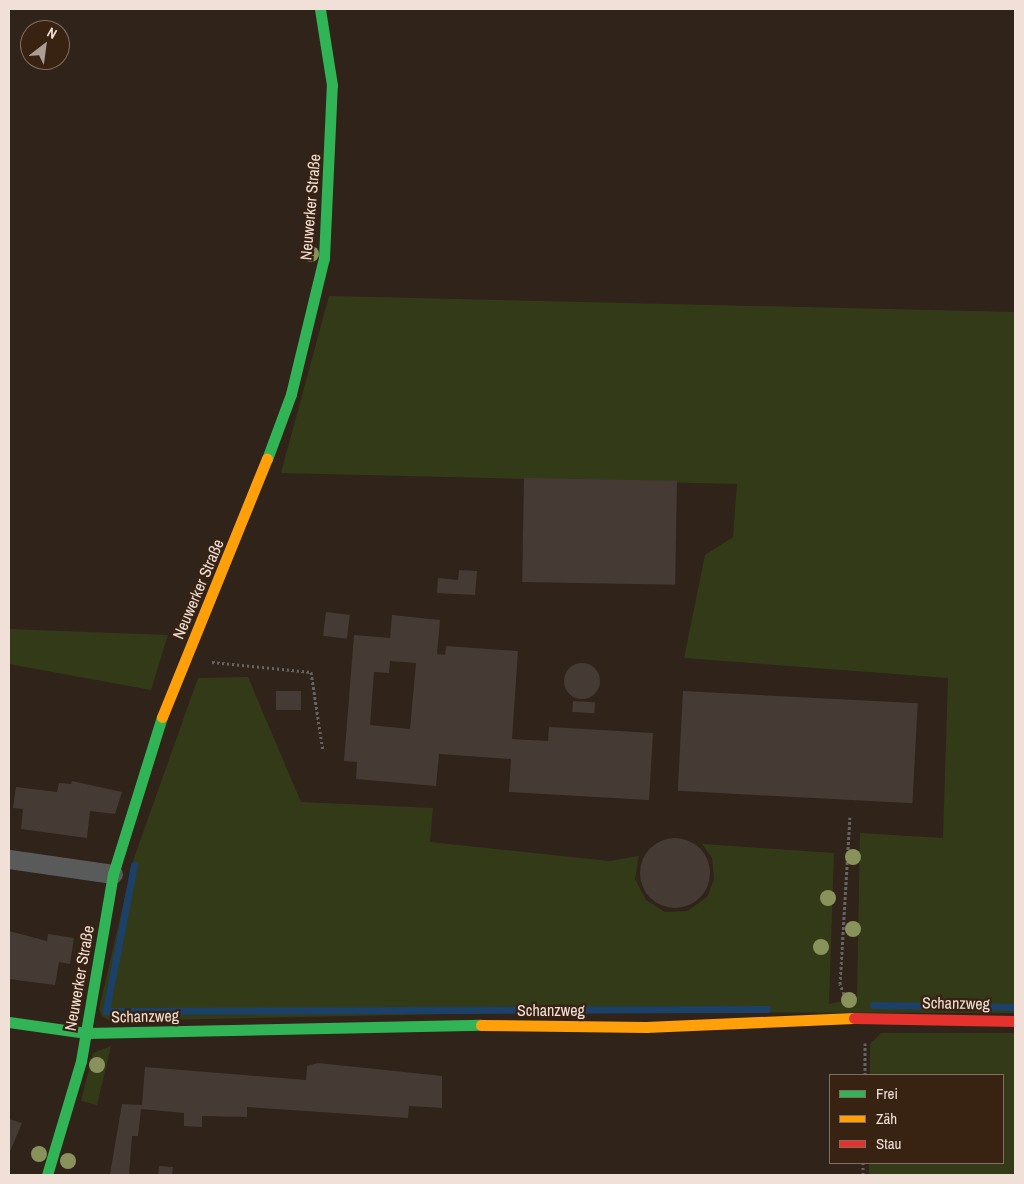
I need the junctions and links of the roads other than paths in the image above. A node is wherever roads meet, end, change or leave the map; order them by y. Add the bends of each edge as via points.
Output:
1 (320, 9) edge
2 (9, 860) edge
3 (113, 874) junction
4 (1015, 1021) edge
5 (9, 1022) edge
6 (86, 1033) junction
7 (46, 1175) edge

1 - 3 street, Neuwerker Straße via 332,85 324,258 291,394 161,720
2 - 3 street
3 - 6 street, Neuwerker Straße
4 - 6 street, Schanzweg via 854,1018 646,1027 461,1025
5 - 6 street, Schanzweg
6 - 7 street, Neuwerker Straße via 65,1126

